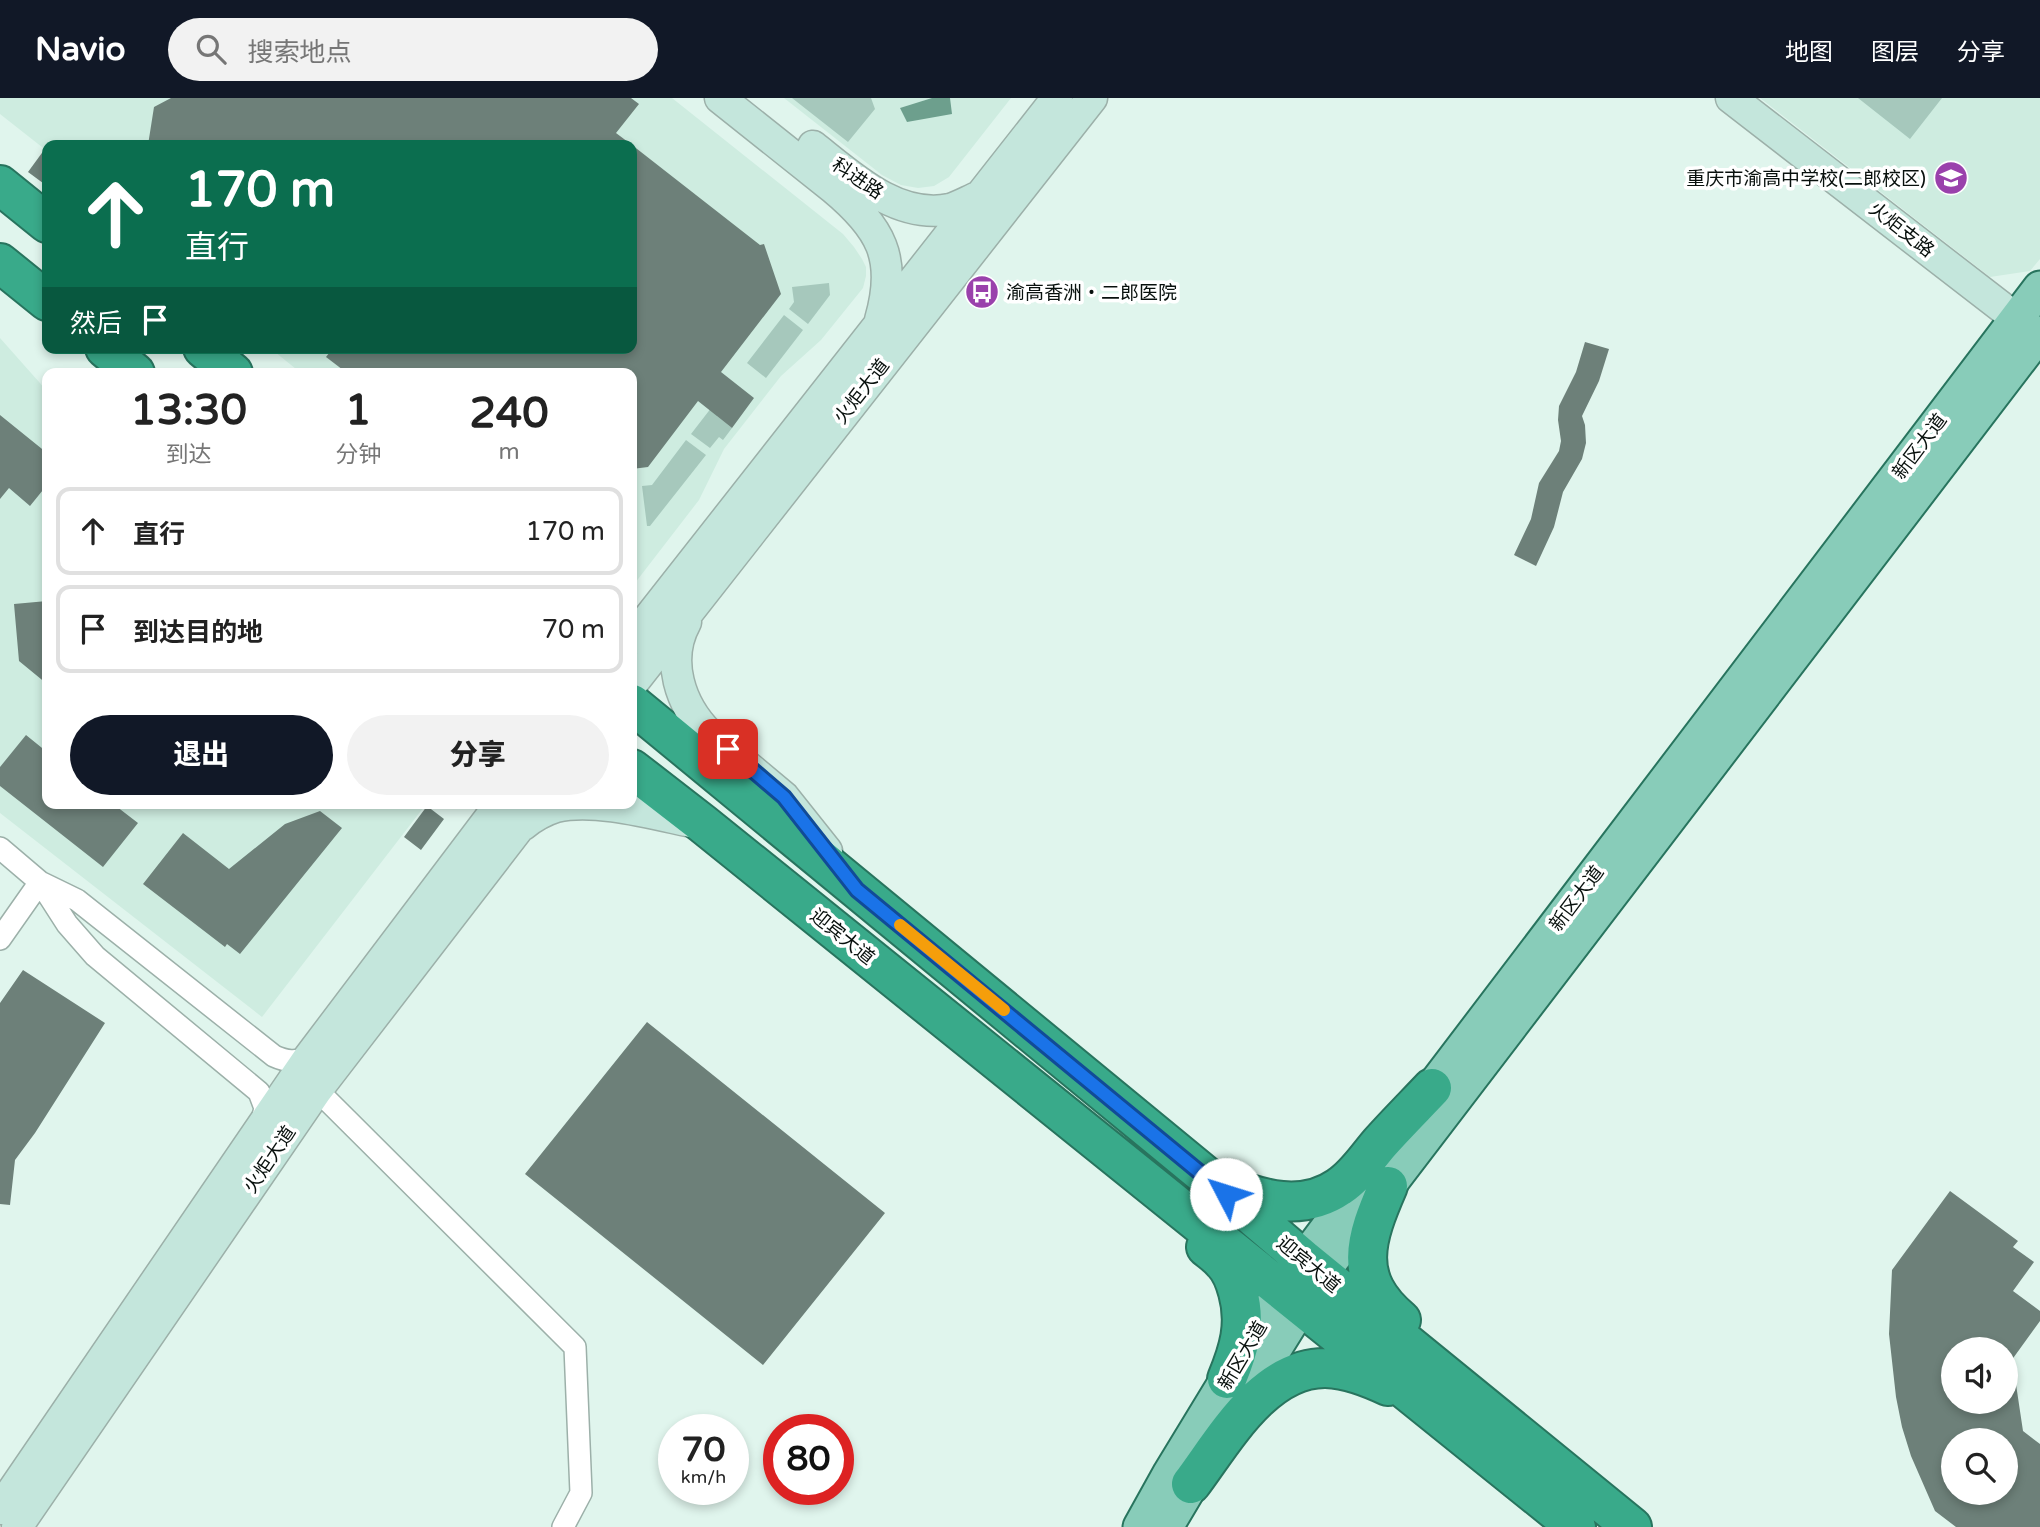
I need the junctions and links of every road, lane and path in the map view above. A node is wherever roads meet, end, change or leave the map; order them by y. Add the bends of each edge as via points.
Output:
1 (720, 98) edge
2 (751, 98) edge
3 (1057, 98) edge
4 (1092, 98) edge
5 (1731, 98) edge
6 (0, 185) edge
7 (877, 193) junction
8 (981, 195) junction
9 (848, 200) junction
10 (42, 219) edge
11 (0, 263) edge
12 (2040, 288) edge
13 (42, 297) edge
14 (878, 328) junction
15 (2032, 329) edge
16 (112, 354) edge
17 (210, 354) edge
18 (129, 368) edge
19 (227, 368) edge
20 (689, 567) junction
21 (701, 595) junction
22 (637, 612) edge
23 (637, 633) edge
24 (637, 678) edge
25 (637, 708) edge
26 (637, 773) edge
27 (552, 809) edge
28 (620, 809) edge
29 (503, 811) edge
30 (703, 824) junction
31 (0, 848) edge
32 (40, 882) junction
33 (857, 890) junction
34 (0, 939) edge
35 (309, 1057) junction
36 (1433, 1088) junction
37 (317, 1090) junction
38 (258, 1132) junction
39 (1207, 1177) junction
40 (1147, 1181) junction
41 (1388, 1186) junction
42 (1302, 1282) junction
43 (1227, 1379) junction
44 (1416, 1398) junction
45 (1560, 1469) junction
46 (1191, 1484) junction
47 (0, 1509) edge
48 (17, 1527) edge
49 (563, 1527) edge
50 (1140, 1527) edge
51 (1166, 1527) edge
52 (1576, 1527) edge
53 (1632, 1527) edge

1 - 9 main road
2 - 7 main road, 科进路
3 - 8 main road, 火炬大道
4 - 21 main road, 火炬大道
5 - 15 main road, 火炬支路
6 - 10 highway
7 - 8 main road, 科进路 via 914,208 940,210
7 - 9 main road via 898,213 890,228
8 - 14 main road, 火炬大道
9 - 14 main road via 875,234 887,265 887,297
11 - 13 highway
12 - 15 main road, 新区大道
14 - 20 main road, 火炬大道
15 - 36 main road, 新区大道
15 - 41 main road, 新区大道
16 - 18 highway
17 - 19 highway
20 - 22 main road
20 - 23 main road, 火炬大道
21 - 24 main road, 火炬大道
21 - 33 main road via 682,629 676,652 683,698 709,734 784,797
25 - 33 highway, 迎宾大道
26 - 30 highway, 迎宾大道
27 - 29 main road
28 - 30 main road
29 - 35 main road, 火炬大道
29 - 37 main road, 火炬大道
30 - 33 highway via 709,807 718,802 726,805
30 - 40 highway, 迎宾大道
31 - 32 street
32 - 34 street
32 - 35 street via 77,900 274,1055 292,1061
32 - 38 street via 95,956 259,1092 265,1108
33 - 39 highway, 迎宾大道
35 - 38 main road, 火炬大道
36 - 39 highway via 1353,1175 1326,1195 1292,1202 1270,1200
36 - 42 main road, 新区大道
37 - 48 main road, 火炬大道
37 - 49 street via 575,1347 581,1493
38 - 47 main road, 火炬大道
39 - 42 highway, 迎宾大道
40 - 42 highway, 迎宾大道
40 - 43 highway via 1173,1219 1223,1261 1233,1278 1243,1327
41 - 42 main road, 新区大道
41 - 45 highway via 1367,1248 1375,1292 1389,1310 1521,1419
42 - 43 main road, 新区大道
42 - 44 highway, 迎宾大道
42 - 45 highway, 迎宾大道
42 - 46 main road, 新区大道
43 - 50 main road, 新区大道
44 - 46 highway via 1352,1372 1325,1368 1296,1374 1257,1399
44 - 52 highway, 迎宾大道
45 - 53 highway, 迎宾大道
46 - 51 main road, 新区大道

